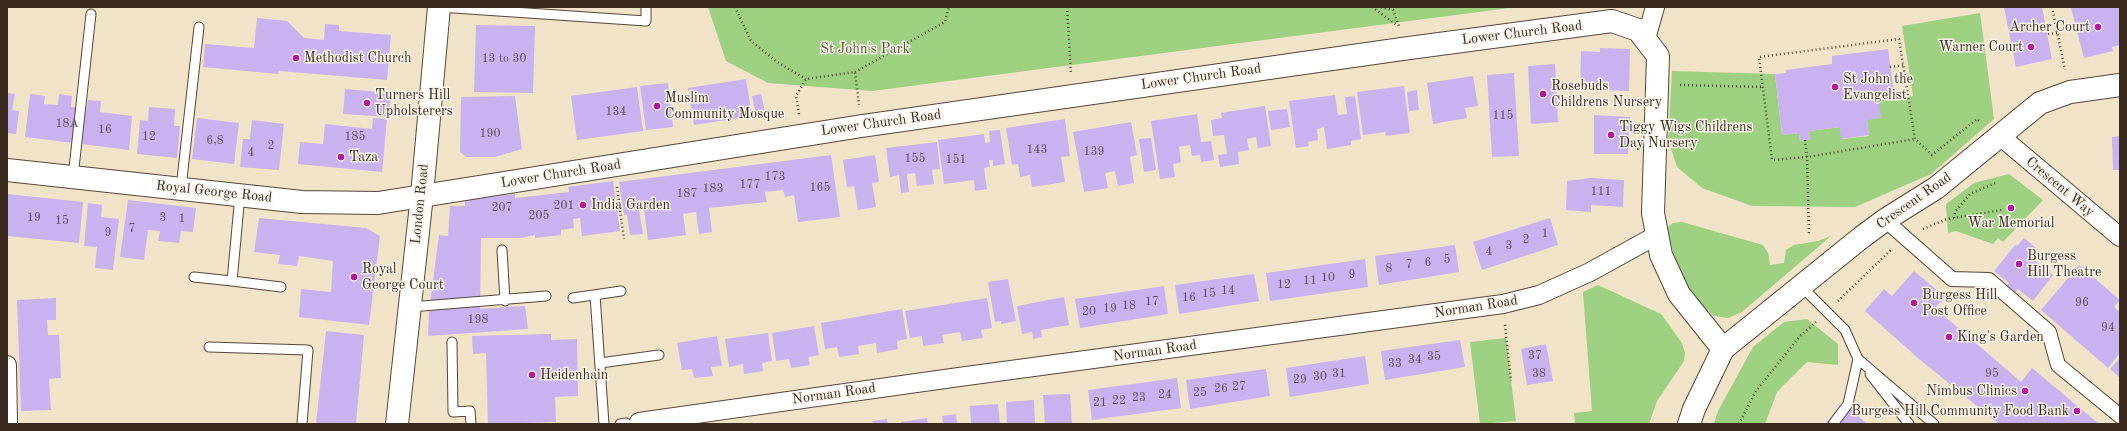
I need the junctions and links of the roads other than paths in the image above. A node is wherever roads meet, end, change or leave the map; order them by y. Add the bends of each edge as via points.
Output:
1 (438, 7) edge
2 (646, 7) edge
3 (1655, 7) edge
4 (91, 14) dead end
5 (199, 27) dead end
6 (1646, 39) junction
7 (2120, 85) edge
8 (2000, 136) junction
9 (7, 170) edge
10 (72, 177) junction
11 (181, 188) junction
12 (240, 195) junction
13 (422, 195) junction
14 (1885, 220) junction
15 (1657, 235) junction
16 (2120, 237) edge
17 (502, 250) dead end
18 (194, 277) dead end
19 (232, 281) junction
20 (281, 287) dead end
21 (1802, 287) junction
22 (621, 291) dead end
23 (596, 295) junction
24 (546, 296) dead end
25 (573, 298) dead end
26 (505, 301) junction
27 (410, 307) junction
28 (452, 342) dead end
29 (209, 348) dead end
30 (1723, 349) junction
31 (659, 355) dead end
32 (1858, 359) junction
33 (600, 363) junction
34 (7, 365) edge
35 (2120, 416) edge
36 (628, 423) edge
37 (8, 424) edge
38 (302, 424) edge
39 (397, 424) edge
40 (471, 424) edge
41 (604, 424) edge
42 (1689, 424) edge
43 (1833, 424) edge
44 (1909, 424) edge
45 (1934, 424) edge

1 - 2 lane via 646,21
1 - 13 street, London Road
3 - 6 street
4 - 10 lane
5 - 11 lane
6 - 13 street, Lower Church Road via 1638,30 1612,21 802,134 615,167
6 - 15 street, Lower Church Road via 1658,56 1653,213
7 - 8 street, Crescent Road via 2070,92 2040,103
8 - 14 street, Crescent Road via 1936,188
8 - 16 street, Crescent Way
9 - 10 street, Royal George Road
10 - 11 street, Royal George Road
11 - 12 street, Royal George Road
12 - 13 street, Royal George Road via 302,202 378,204
12 - 19 lane
13 - 27 street, London Road
14 - 21 street, Crescent Road
14 - 35 street via 1952,279 1989,280 2049,332 2058,365
15 - 30 street, Lower Church Road via 1660,255 1679,294
15 - 36 street, Norman Road via 1590,272 1540,295 1503,304
17 - 26 lane
18 - 19 lane
19 - 20 lane
21 - 30 street, Crescent Road
21 - 32 lane via 1845,330
22 - 23 lane
23 - 25 lane
23 - 33 lane
24 - 26 lane
26 - 27 lane
27 - 39 street, London Road
28 - 40 lane via 453,412 470,411
29 - 38 lane via 308,350
30 - 42 street
31 - 33 lane
32 - 43 lane via 1848,404
32 - 44 lane
32 - 45 lane
33 - 41 lane
34 - 37 street

